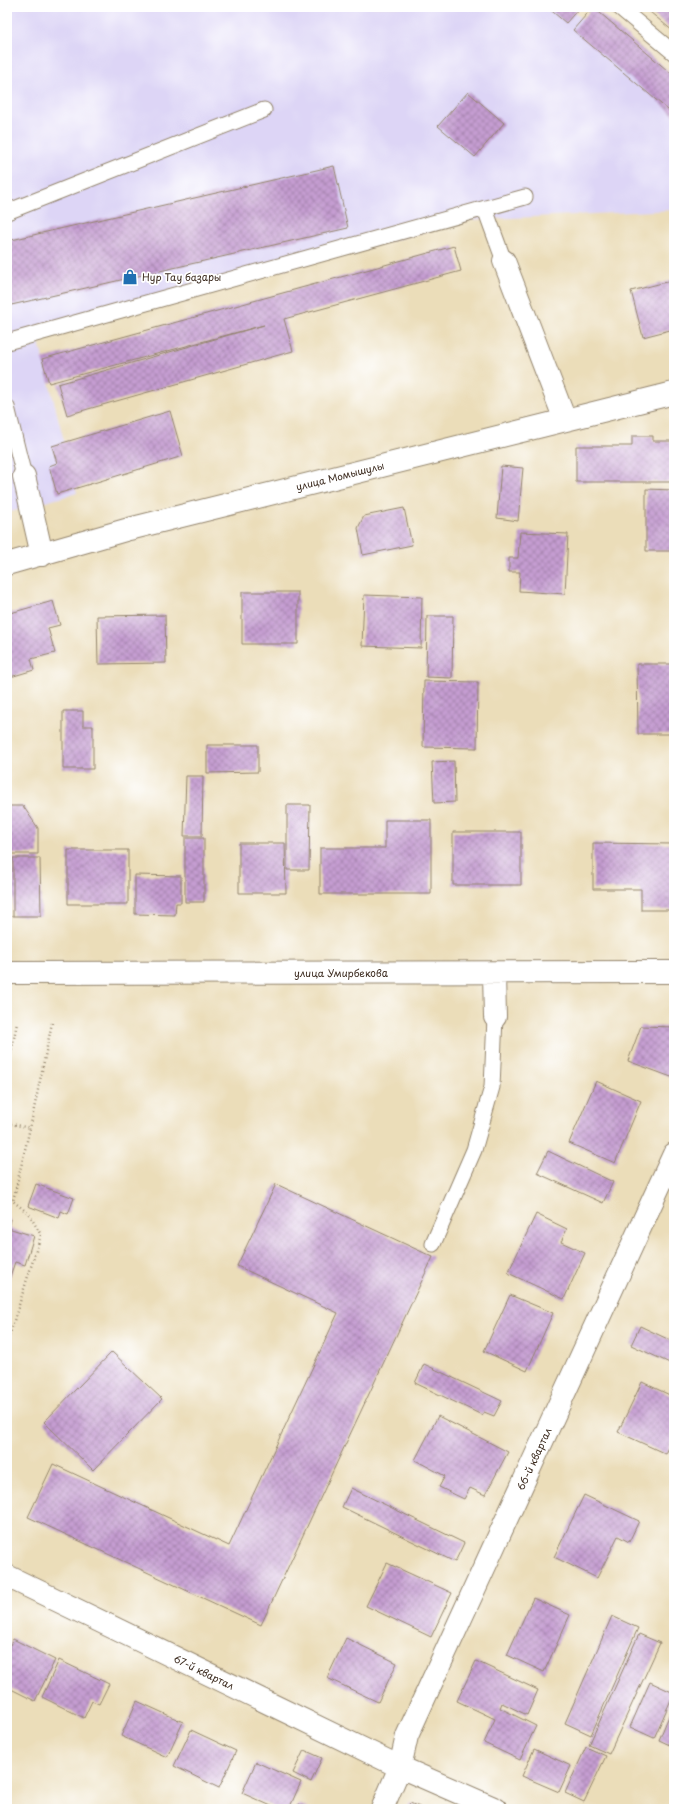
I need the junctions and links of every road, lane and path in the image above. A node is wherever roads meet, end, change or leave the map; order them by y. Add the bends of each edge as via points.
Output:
1 (619, 7) edge
2 (674, 53) edge
3 (264, 110) dead end
4 (524, 197) dead end
5 (485, 209) junction
6 (7, 212) edge
7 (504, 261) joint
8 (7, 342) edge
9 (674, 393) edge
10 (7, 407) edge
11 (565, 420) junction
12 (12, 448) edge
13 (24, 476) joint
14 (42, 555) junction
15 (7, 564) edge
16 (674, 972) edge
17 (7, 973) edge
18 (494, 973) junction
19 (495, 1017) joint
20 (17, 1023) dead end
21 (52, 1023) dead end
22 (7, 1073) edge
23 (7, 1123) edge
24 (30, 1128) junction
25 (674, 1154) edge
26 (7, 1198) edge
27 (13, 1201) junction
28 (433, 1244) dead end
29 (7, 1343) edge
30 (7, 1576) edge
31 (400, 1767) junction
32 (382, 1809) edge
33 (496, 1809) edge

1 - 2 lane
3 - 6 lane
4 - 5 lane
5 - 7 lane
5 - 8 lane
7 - 11 street
9 - 11 street, улица Момышулы
10 - 12 lane
11 - 14 street, улица Момышулы via 136,527
12 - 13 lane
13 - 14 street
14 - 15 street, улица Момышулы
16 - 18 street, улица Умирбекова
17 - 18 street, улица Умирбекова
18 - 19 street
19 - 28 lane via 492,1087 474,1150
20 - 22 path
21 - 24 path
23 - 24 path
24 - 27 path
25 - 31 street, 66-й квартал via 407,1736
26 - 27 path
27 - 29 path via 29,1214 41,1235
30 - 31 street, 67-й квартал
31 - 32 street
31 - 33 street, 67-й квартал

